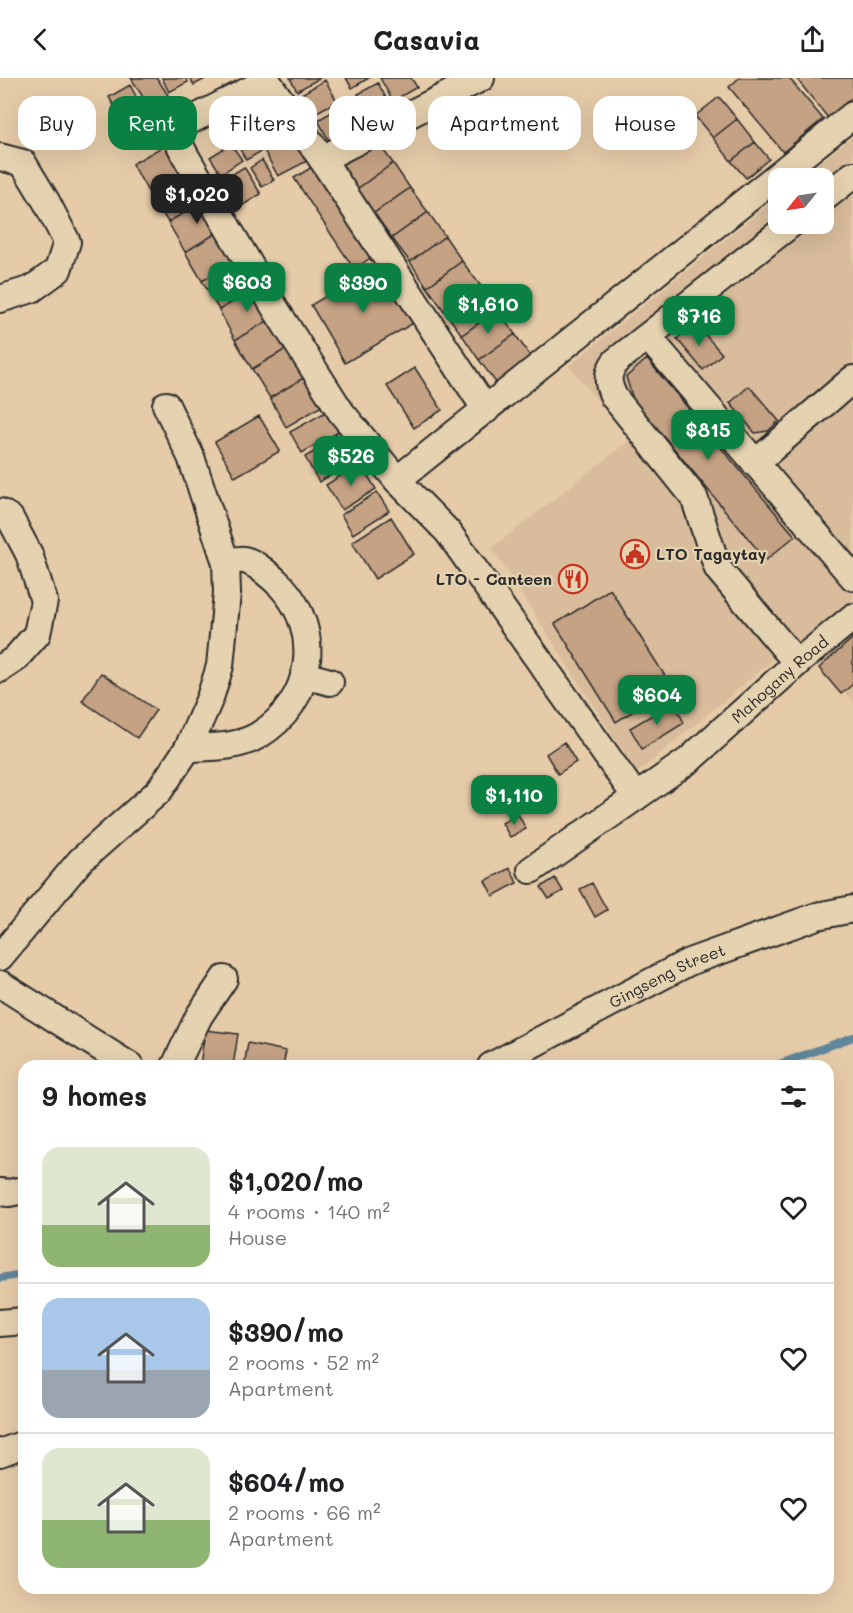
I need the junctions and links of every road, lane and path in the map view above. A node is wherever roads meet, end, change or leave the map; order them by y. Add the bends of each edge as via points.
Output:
1 (481, 78) edge
2 (853, 115) edge
3 (0, 157) edge
4 (322, 159) junction
5 (853, 175) edge
6 (834, 190) edge
7 (778, 234) edge
8 (0, 299) edge
9 (648, 337) junction
10 (853, 379) edge
11 (166, 405) dead end
12 (486, 410) junction
13 (755, 463) junction
14 (397, 480) junction
15 (0, 512) edge
16 (225, 563) junction
17 (853, 577) edge
18 (853, 617) edge
19 (796, 663) junction
20 (0, 669) edge
21 (304, 675) junction
22 (330, 682) dead end
23 (188, 748) junction
24 (636, 797) junction
25 (531, 870) dead end
26 (853, 909) edge
27 (0, 957) edge
28 (224, 979) dead end
29 (0, 984) edge
30 (120, 1060) edge
31 (178, 1060) edge
32 (502, 1060) edge
33 (18, 1191) edge
34 (0, 1192) edge
35 (18, 1322) edge
36 (0, 1323) edge
37 (18, 1446) edge
38 (0, 1453) edge

1 - 4 street
2 - 12 street
3 - 8 street via 23,163 67,242 58,270 32,289
4 - 12 street
4 - 14 street via 267,81 180,126 174,133 275,308 341,412
5 - 6 street
7 - 9 street
9 - 13 street
9 - 19 street via 610,369 607,378 614,397 694,497 718,568
10 - 13 street
11 - 16 street via 191,457
12 - 14 street
13 - 17 street
14 - 24 street via 448,532
15 - 20 street via 10,518 29,554 44,601 37,634 15,659
16 - 21 street via 244,560 271,576 292,598 306,628 308,660
16 - 23 street via 227,593 220,666
18 - 19 street, Mahogany Road
19 - 24 street, Mahogany Road via 689,760
21 - 22 street
21 - 23 street via 299,693 283,716 258,736 229,746
23 - 27 street via 159,791 80,861
24 - 25 street, Mahogany Road
26 - 32 street, Gingseng Street via 817,916 689,962
28 - 31 street via 199,1016
29 - 30 street
33 - 34 street
35 - 36 street
37 - 38 street

